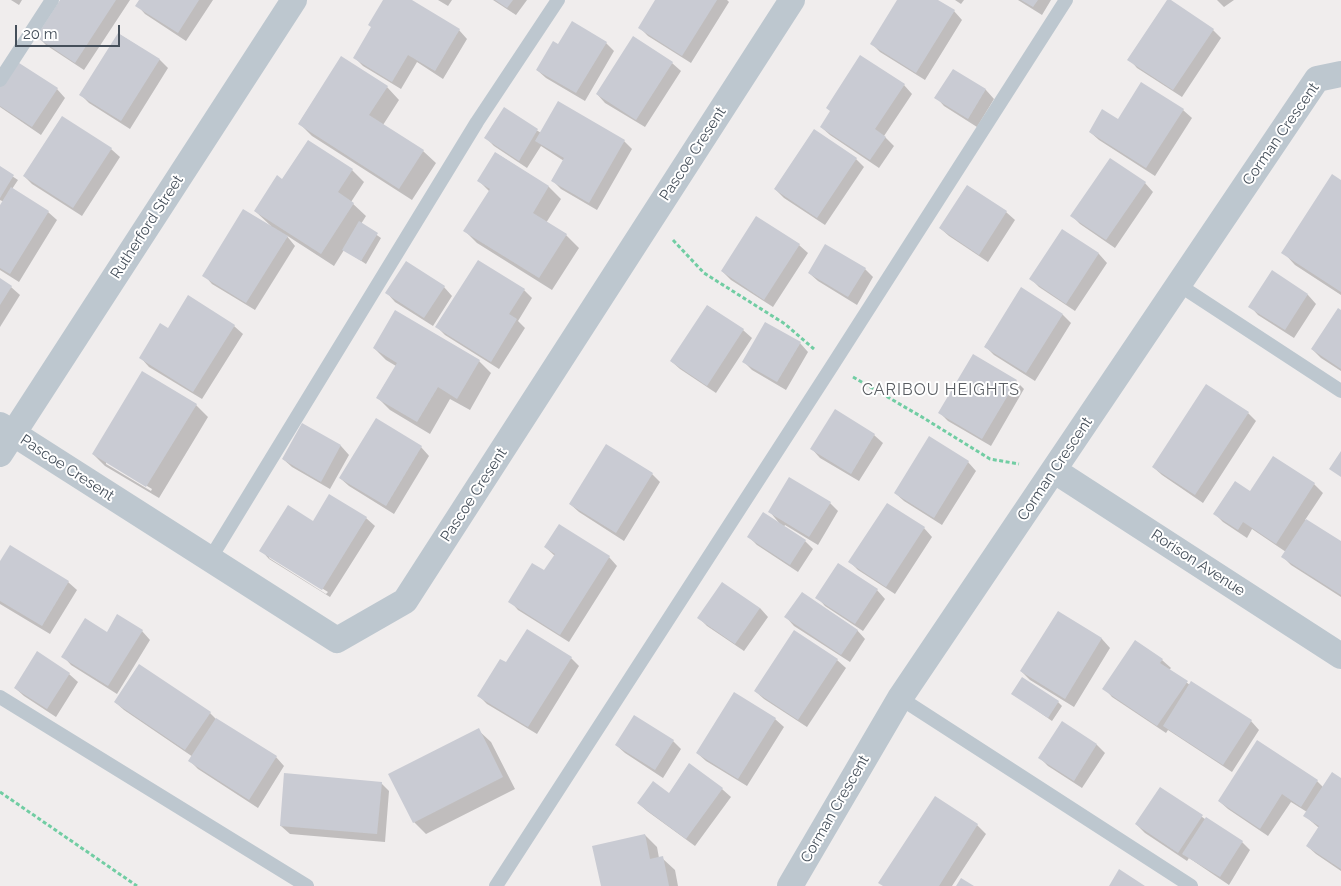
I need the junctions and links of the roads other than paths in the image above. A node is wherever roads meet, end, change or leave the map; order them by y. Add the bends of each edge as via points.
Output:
1 (52, 0) edge
2 (294, 0) edge
3 (558, 0) edge
4 (792, 0) edge
5 (1066, 0) edge
6 (1341, 74) edge
7 (0, 80) edge
8 (1179, 285) junction
9 (1341, 390) edge
10 (4, 438) edge
11 (1054, 471) junction
12 (210, 559) junction
13 (1341, 656) edge
14 (0, 697) edge
15 (900, 698) junction
16 (307, 886) edge
17 (496, 886) edge
18 (790, 886) edge
19 (1191, 886) edge

1 - 7 lane
2 - 10 street, Rutherford Street
3 - 12 lane via 477,122
4 - 12 street, Pascoe Cresent via 405,602 337,640
5 - 17 lane
6 - 8 street, Corman Crescent via 1317,79
8 - 9 lane
8 - 11 street, Corman Crescent
10 - 12 street, Pascoe Cresent
11 - 13 street, Rorison Avenue
11 - 15 street, Corman Crescent
14 - 16 lane
15 - 18 street, Corman Crescent
15 - 19 lane

